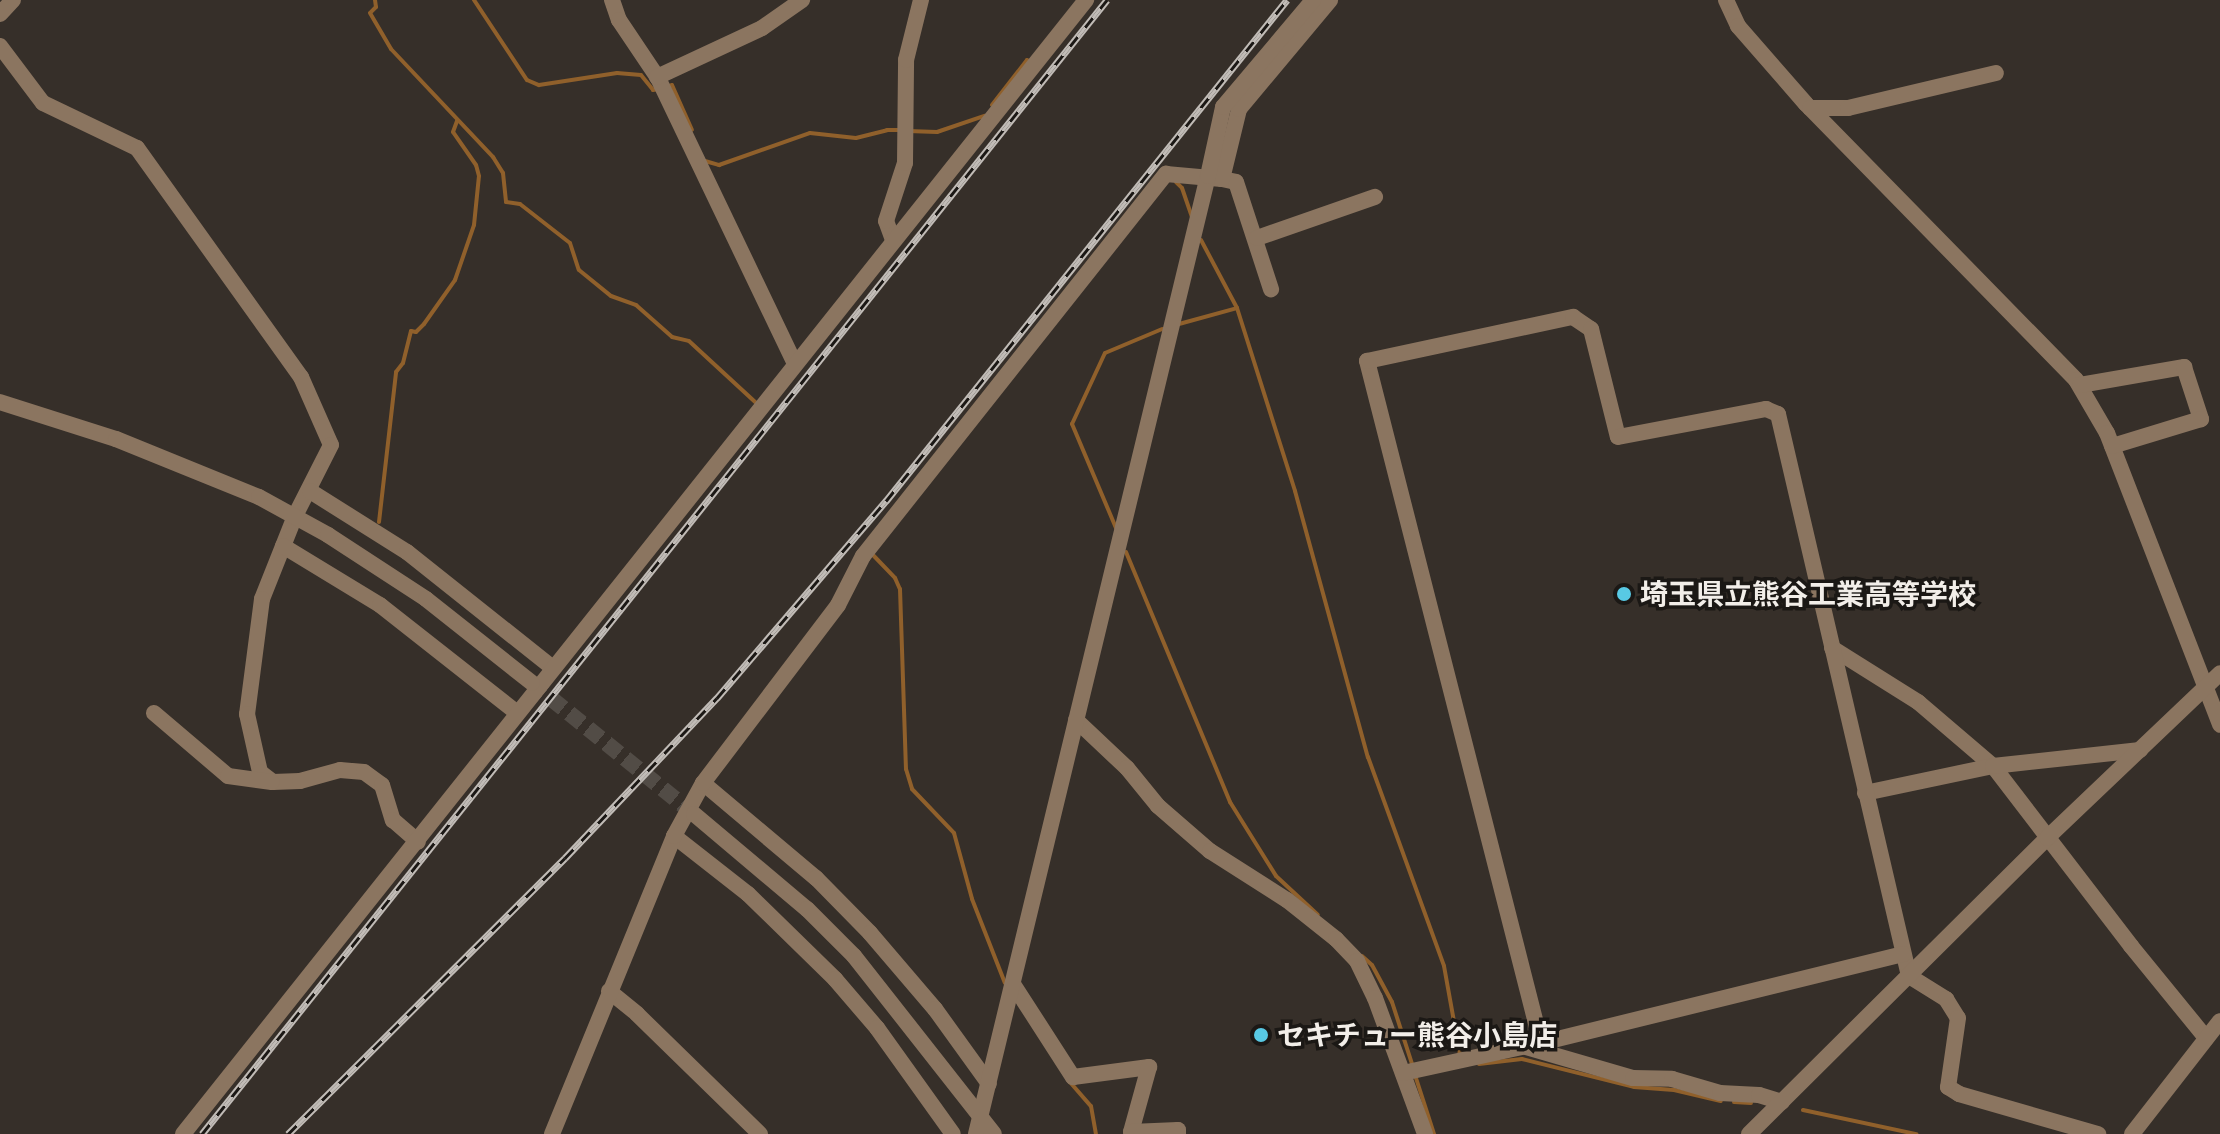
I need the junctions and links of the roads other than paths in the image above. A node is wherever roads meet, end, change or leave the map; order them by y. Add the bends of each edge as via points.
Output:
1 (13, 0) edge
2 (612, 0) edge
3 (921, 0) edge
4 (1086, 0) edge
5 (1313, 0) edge
6 (1330, 0) edge
7 (1726, 0) edge
8 (797, 2) edge
9 (0, 14) edge
10 (0, 46) edge
11 (1996, 73) dead end
12 (660, 82) junction
13 (1810, 108) junction
14 (1215, 177) junction
15 (1375, 197) dead end
16 (1257, 238) junction
17 (893, 240) junction
18 (1271, 289) dead end
19 (795, 364) junction
20 (2080, 385) junction
21 (0, 402) edge
22 (2112, 446) junction
23 (310, 491) junction
24 (295, 516) junction
25 (283, 546) junction
26 (1832, 648) junction
27 (553, 668) junction
28 (2220, 673) edge
29 (532, 683) tunnel mouth
30 (2206, 687) junction
31 (154, 713) dead end
32 (517, 713) junction
33 (2218, 715) edge
34 (1076, 720) junction
35 (2140, 750) junction
36 (1993, 766) junction
37 (273, 782) junction
38 (703, 783) junction
39 (1865, 793) junction
40 (694, 814) tunnel mouth
41 (674, 836) junction
42 (2047, 838) junction
43 (418, 842) junction
44 (1903, 954) junction
45 (1909, 976) junction
46 (1013, 984) junction
47 (609, 991) junction
48 (2220, 1021) edge
49 (2206, 1038) junction
50 (1533, 1044) junction
51 (1404, 1072) junction
52 (989, 1084) junction
53 (1782, 1102) junction
54 (981, 1116) junction
55 (183, 1134) edge
56 (552, 1134) edge
57 (760, 1134) edge
58 (953, 1134) edge
59 (976, 1134) edge
60 (994, 1134) edge
61 (1178, 1134) edge
62 (1425, 1134) edge
63 (1749, 1134) edge
64 (2098, 1134) edge
65 (2132, 1134) edge

1 - 9 street
2 - 12 street via 619,20
3 - 17 street via 906,60 905,163 886,221
4 - 17 street
5 - 14 street via 1223,107
6 - 14 street via 1239,109
7 - 13 street via 1738,26
8 - 12 street via 762,28
10 - 23 street via 43,103 137,148 301,377 331,445
11 - 13 street via 1848,108
12 - 19 street
13 - 20 street
14 - 16 street via 1236,182
14 - 34 street
14 - 38 street via 1166,174 863,556 838,605
15 - 16 street
16 - 18 street
17 - 19 street
19 - 27 street
20 - 22 street
20 - 22 street via 2184,367 2201,419
21 - 24 street via 116,439
22 - 30 street
23 - 24 street
23 - 27 street via 407,552
24 - 25 street
24 - 29 street via 426,599
25 - 32 street via 380,605
25 - 37 street via 262,599 247,714 260,772
26 - 36 street via 1918,702
26 - 39 street
26 - 50 street via 1778,414 1766,409 1618,437 1591,329 1573,317 1367,361
27 - 32 street
28 - 30 street
30 - 33 street
30 - 35 street
31 - 37 street via 228,776
32 - 43 street
34 - 46 street
34 - 51 street via 1158,806 1210,851 1287,900 1357,961
35 - 36 street
35 - 42 street
36 - 39 street
36 - 42 street
37 - 43 street via 340,770 364,772 382,785 393,820
38 - 41 street
38 - 52 street via 816,878 870,933 935,1009
39 - 44 street
40 - 54 street via 854,956
41 - 47 street
41 - 58 street via 748,894 835,979
42 - 45 street
42 - 49 street
43 - 55 street
44 - 45 street
44 - 50 street
45 - 53 street
45 - 64 street via 1946,999 1958,1018 1948,1087
46 - 52 street
46 - 61 street via 1073,1077 1149,1067 1131,1132
47 - 56 street
47 - 57 street
48 - 49 street
49 - 65 street
50 - 51 street
50 - 53 street via 1633,1078 1672,1079
51 - 62 street
52 - 54 street
53 - 63 street
54 - 59 street
54 - 60 street

